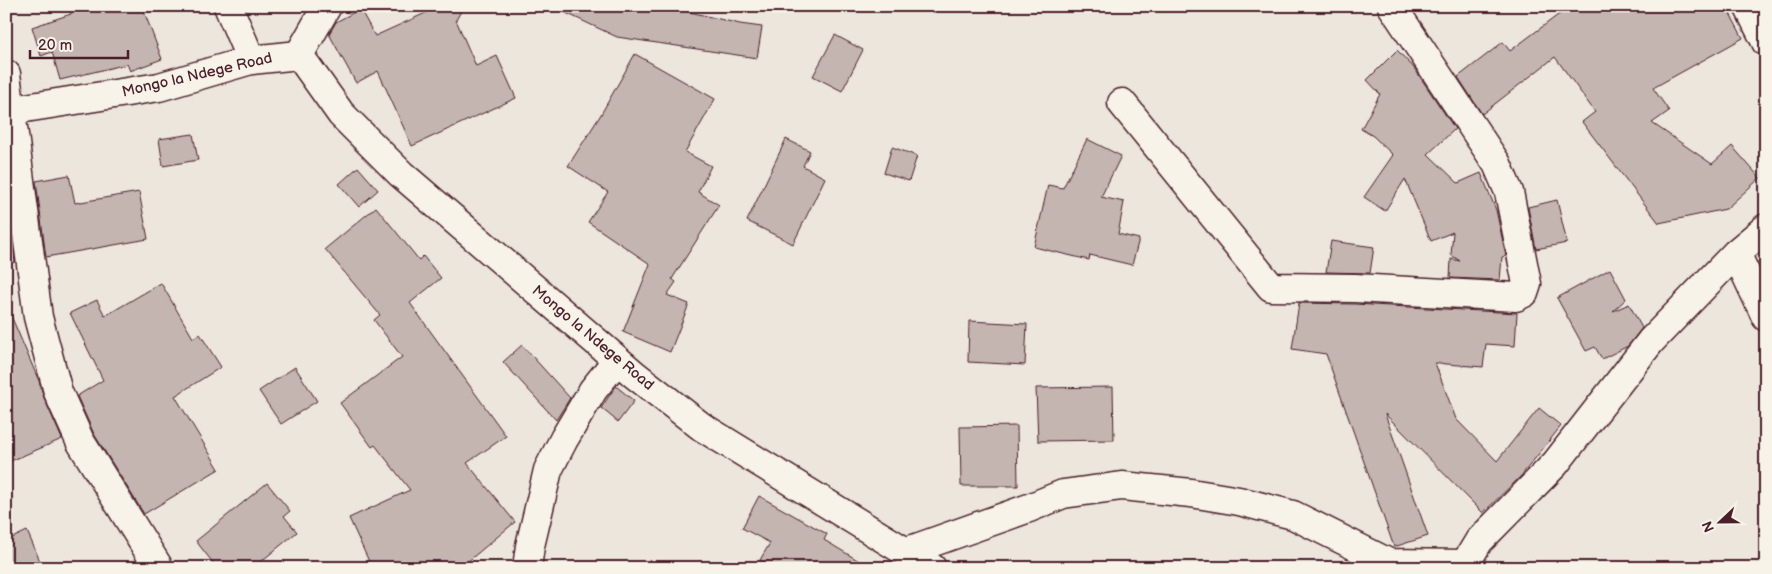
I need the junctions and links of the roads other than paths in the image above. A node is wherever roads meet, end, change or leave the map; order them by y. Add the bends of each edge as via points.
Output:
1 (228, 6) edge
2 (326, 6) edge
3 (1392, 6) edge
4 (1748, 6) edge
5 (1766, 42) edge
6 (299, 55) junction
7 (251, 60) junction
8 (6, 74) edge
9 (1122, 103) dead end
10 (9, 110) edge
11 (1766, 228) edge
12 (1736, 253) junction
13 (1766, 317) edge
14 (617, 360) junction
15 (905, 552) junction
16 (1465, 566) edge
17 (159, 568) edge
18 (527, 568) edge
19 (932, 568) edge

1 - 7 street
2 - 6 street
3 - 9 street via 1498,164 1509,192 1527,284 1524,293 1516,297 1271,287
4 - 5 street
6 - 7 street, Mongo la Ndege Road
6 - 14 street, Mongo la Ndege Road via 341,114 401,174
7 - 10 street, Mongo la Ndege Road via 159,87
8 - 10 street
10 - 17 street via 38,317 58,392 80,441
11 - 12 street
12 - 13 street
12 - 16 street via 1651,341 1555,464 1479,542
14 - 15 street, Mongo la Ndege Road via 702,427
14 - 18 street via 593,390 548,470
15 - 16 street via 1063,494 1122,486 1239,501 1293,515 1390,563
15 - 19 street, Mongo la Ndege Road

